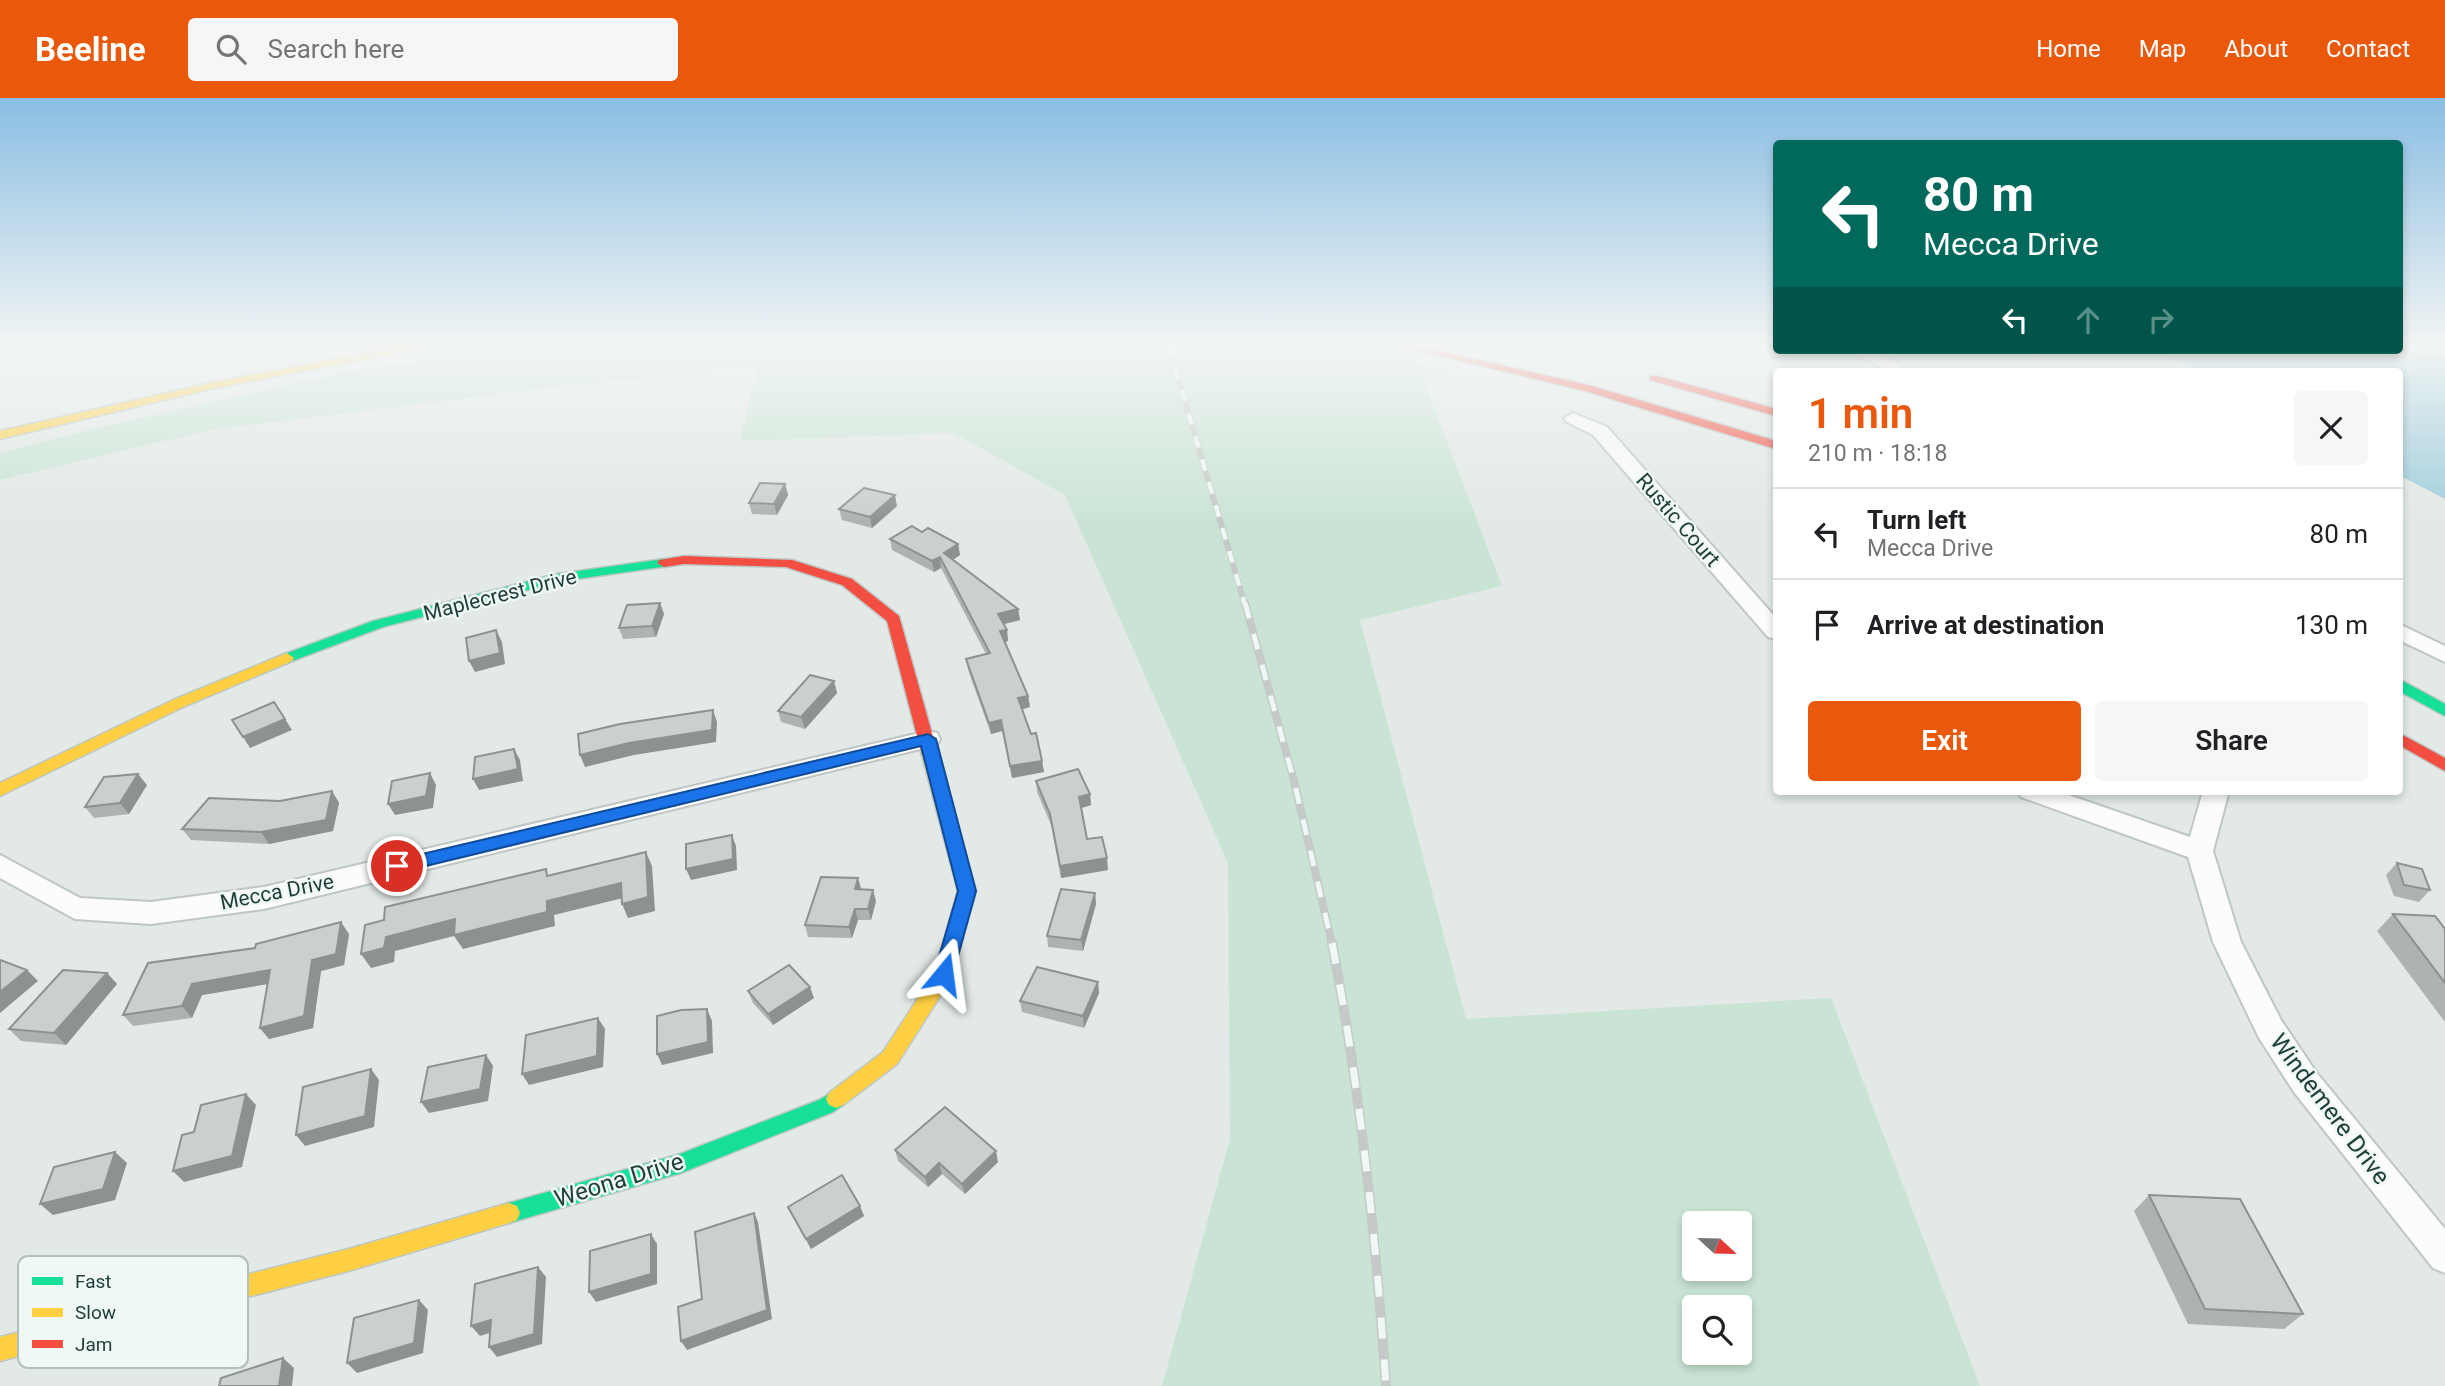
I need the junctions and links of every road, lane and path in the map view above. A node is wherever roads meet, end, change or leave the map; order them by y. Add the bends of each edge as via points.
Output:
1 (125, 404) edge
2 (1648, 404) edge
3 (1745, 404) edge
4 (1773, 412) edge
5 (1573, 418) dead end
6 (0, 435) edge
7 (1773, 444) edge
8 (1773, 629) edge
9 (2403, 633) edge
10 (2445, 655) edge
11 (2403, 686) edge
12 (2445, 711) edge
13 (928, 739) junction
14 (2403, 740) edge
15 (2445, 765) edge
16 (0, 790) edge
17 (2041, 795) edge
18 (2216, 795) edge
19 (2200, 851) junction
20 (0, 865) edge
21 (2445, 1256) edge
22 (248, 1286) edge
23 (18, 1344) edge
24 (0, 1349) edge

1 - 6 main road
2 - 7 main road
3 - 4 main road
5 - 8 street, Rustic Court via 1600,431
9 - 10 street
11 - 12 main road
13 - 16 main road, Maplecrest Drive via 894,619 847,582 787,563 684,560 562,577 378,624 238,677
13 - 20 street, Mecca Drive via 264,898 150,913 75,908
13 - 22 main road, Weona Drive via 967,891 944,974 890,1058 826,1106 681,1163
14 - 15 main road
17 - 19 street
18 - 19 street
19 - 21 street, Windemere Drive via 2227,942 2270,1029 2305,1082
23 - 24 main road, Weona Drive

